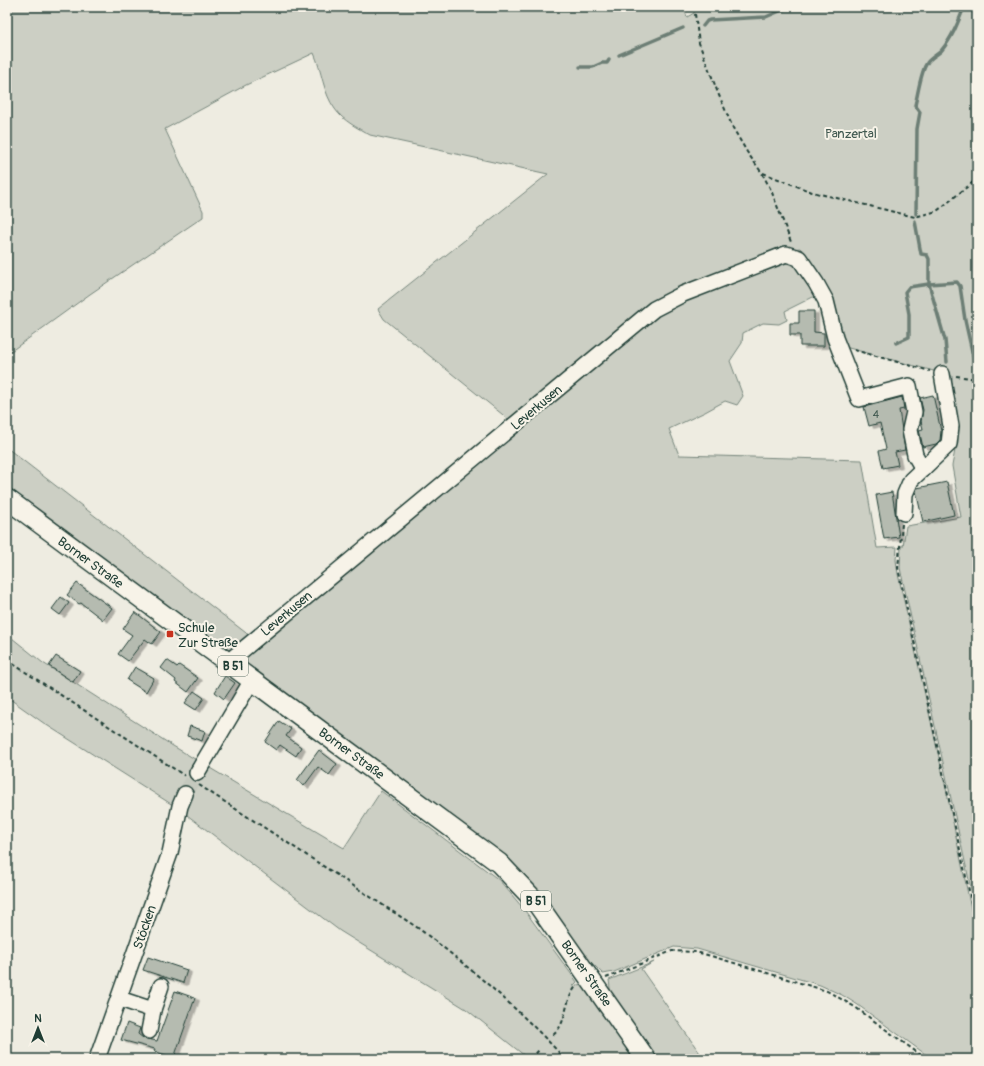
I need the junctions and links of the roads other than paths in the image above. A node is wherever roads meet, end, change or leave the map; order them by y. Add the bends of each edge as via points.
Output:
1 (942, 374) road end
2 (923, 469) junction
3 (7, 499) edge
4 (904, 513) road end
5 (228, 662) junction
6 (252, 680) junction
7 (161, 986) dead end
8 (120, 999) junction
9 (153, 1010) junction
10 (149, 1031) dead end
11 (97, 1059) edge
12 (646, 1059) edge

1 - 2 street via 951,426 949,444
2 - 4 street via 911,480 905,494
2 - 5 street, Leverkusen via 915,455 910,430 914,412 909,386 859,399 835,338 826,301 799,258 786,254 654,309
3 - 5 main road, Borner Straße / B 51
5 - 6 main road, Borner Straße / B 51
6 - 8 street, Stöcken via 191,782 179,809 170,853
6 - 12 main road, Borner Straße / B 51 via 499,863 536,902
7 - 9 street
8 - 9 street
8 - 11 street, Stöcken
9 - 10 street

